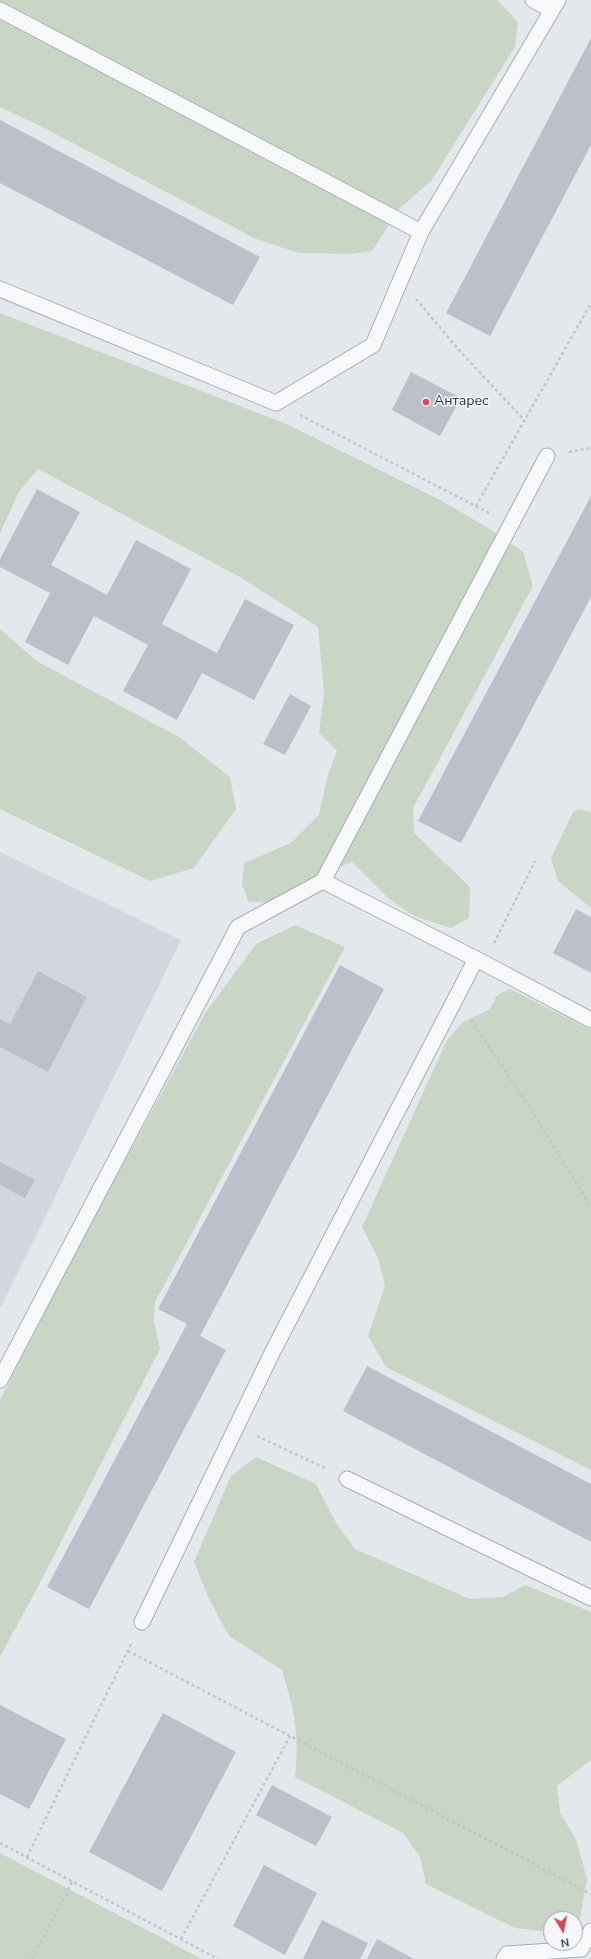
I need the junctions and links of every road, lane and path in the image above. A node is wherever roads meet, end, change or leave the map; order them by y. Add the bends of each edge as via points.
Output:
1 (533, 0) edge
2 (555, 5) edge
3 (0, 10) edge
4 (421, 232) junction
5 (401, 280) junction
6 (0, 289) edge
7 (591, 303) edge
8 (276, 403) junction
9 (524, 420) junction
10 (547, 456) dead end
11 (476, 506) junction
12 (511, 524) junction
13 (534, 861) dead end
14 (323, 881) junction
15 (480, 961) junction
16 (456, 998) junction
17 (591, 1020) edge
18 (591, 1207) edge
19 (0, 1380) edge
20 (237, 1426) junction
21 (347, 1479) joint
22 (591, 1598) edge
23 (142, 1622) joint
24 (128, 1651) junction
25 (290, 1736) junction
26 (0, 1843) edge
27 (27, 1858) junction
28 (72, 1882) junction
29 (591, 1894) edge
30 (591, 1931) edge
31 (181, 1939) junction
32 (32, 1959) edge
33 (218, 1959) edge
34 (504, 1959) edge

1 - 2 lane
2 - 4 lane
3 - 4 lane
4 - 5 lane
5 - 8 lane via 373,345
5 - 9 path via 459,350
6 - 8 lane
7 - 9 path
8 - 11 path
9 - 11 path
10 - 12 lane
11 - 12 path
12 - 14 lane
13 - 15 path
14 - 15 lane
14 - 19 lane via 238,927
15 - 16 lane
15 - 17 lane
16 - 18 path via 527,1103
16 - 20 lane via 273,1351
20 - 21 path
20 - 23 lane
21 - 22 lane
23 - 24 path
24 - 25 path
24 - 27 path
25 - 29 path
25 - 31 path
26 - 27 path
27 - 28 path
28 - 31 path
28 - 32 path
30 - 34 lane via 581,1949 507,1954
31 - 33 path

